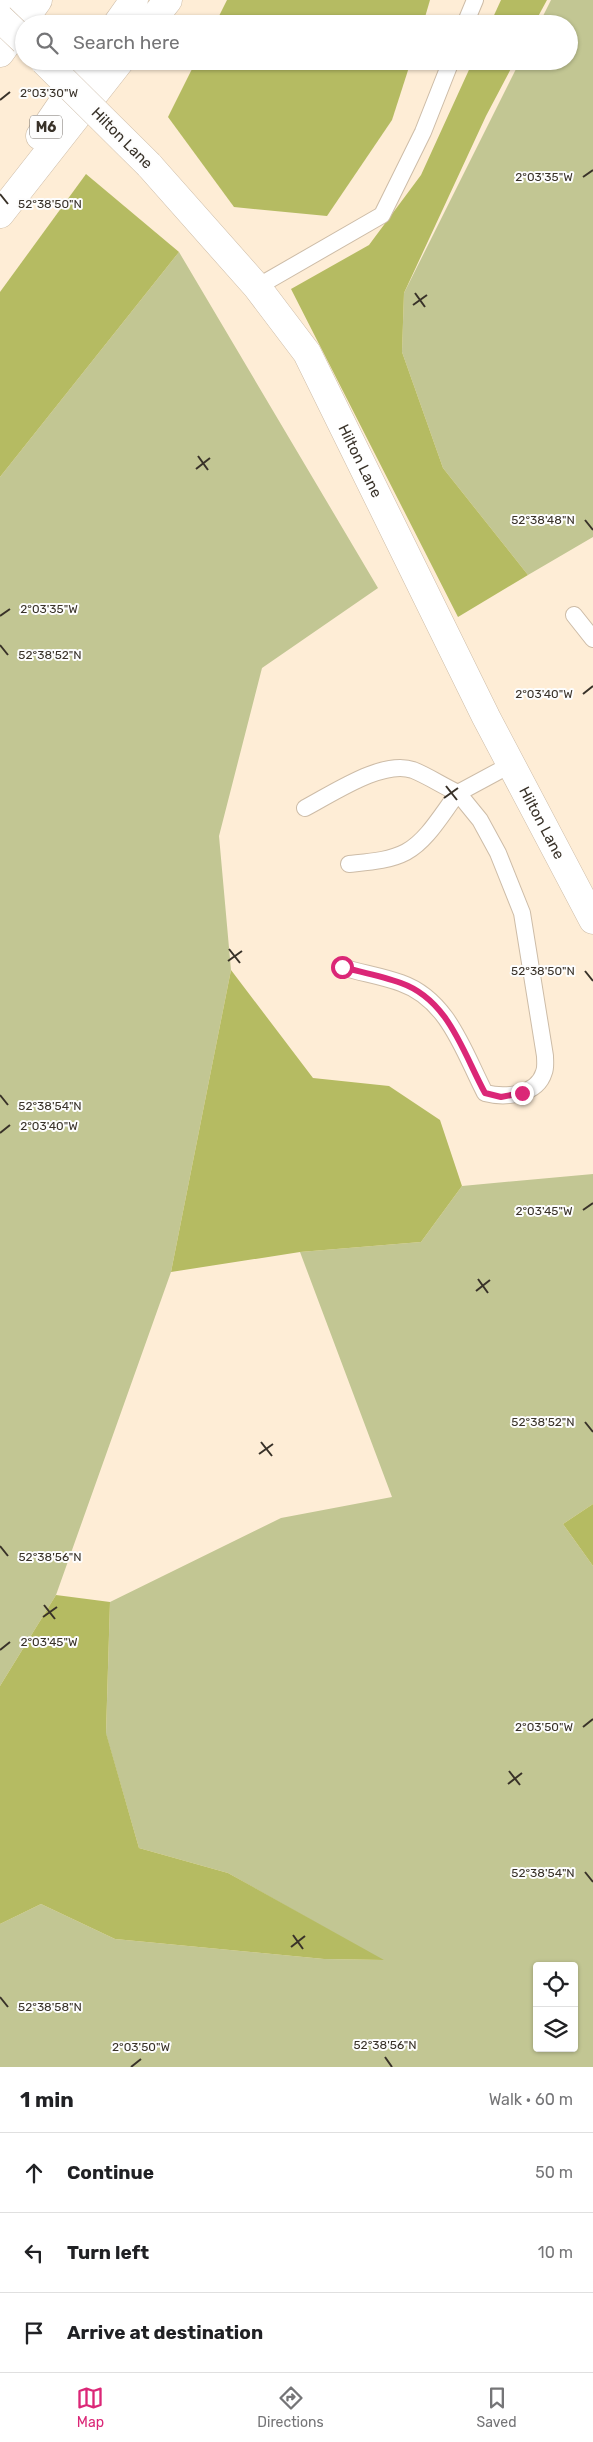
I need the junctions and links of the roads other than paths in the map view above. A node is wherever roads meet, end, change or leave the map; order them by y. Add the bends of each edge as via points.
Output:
1 (9, 0) edge
2 (38, 0) edge
3 (134, 0) edge
4 (168, 0) edge
5 (475, 0) edge
6 (27, 15) edge
7 (123, 15) edge
8 (156, 15) edge
9 (469, 15) edge
10 (0, 16) edge
11 (15, 32) edge
12 (15, 32) edge
13 (0, 53) edge
14 (53, 70) edge
15 (85, 70) edge
16 (113, 70) edge
17 (447, 70) edge
18 (0, 193) edge
19 (0, 214) edge
20 (257, 287) junction
21 (574, 615) dead end
22 (593, 639) edge
23 (510, 765) junction
24 (458, 793) junction
25 (305, 808) dead end
26 (349, 864) dead end
27 (593, 920) edge
28 (342, 967) dead end

1 - 10 main road
2 - 6 main road
3 - 7 main road
4 - 8 main road
5 - 9 lane
10 - 11 main road, bridge
12 - 13 main road
14 - 20 main road, Hilton Lane, bridge via 149,165
15 - 18 main road, M6
16 - 19 main road
17 - 20 lane via 423,132 382,215
20 - 23 main road, Hilton Lane via 307,353
21 - 22 lane
23 - 24 lane
23 - 27 main road, Hilton Lane
24 - 25 lane via 412,769 392,768 366,776
24 - 26 lane via 427,833 408,851 379,861
24 - 28 lane via 480,820 498,853 522,913 545,1056 544,1073 537,1084 522,1093 501,1097 485,1093 451,1024 428,998 402,983

